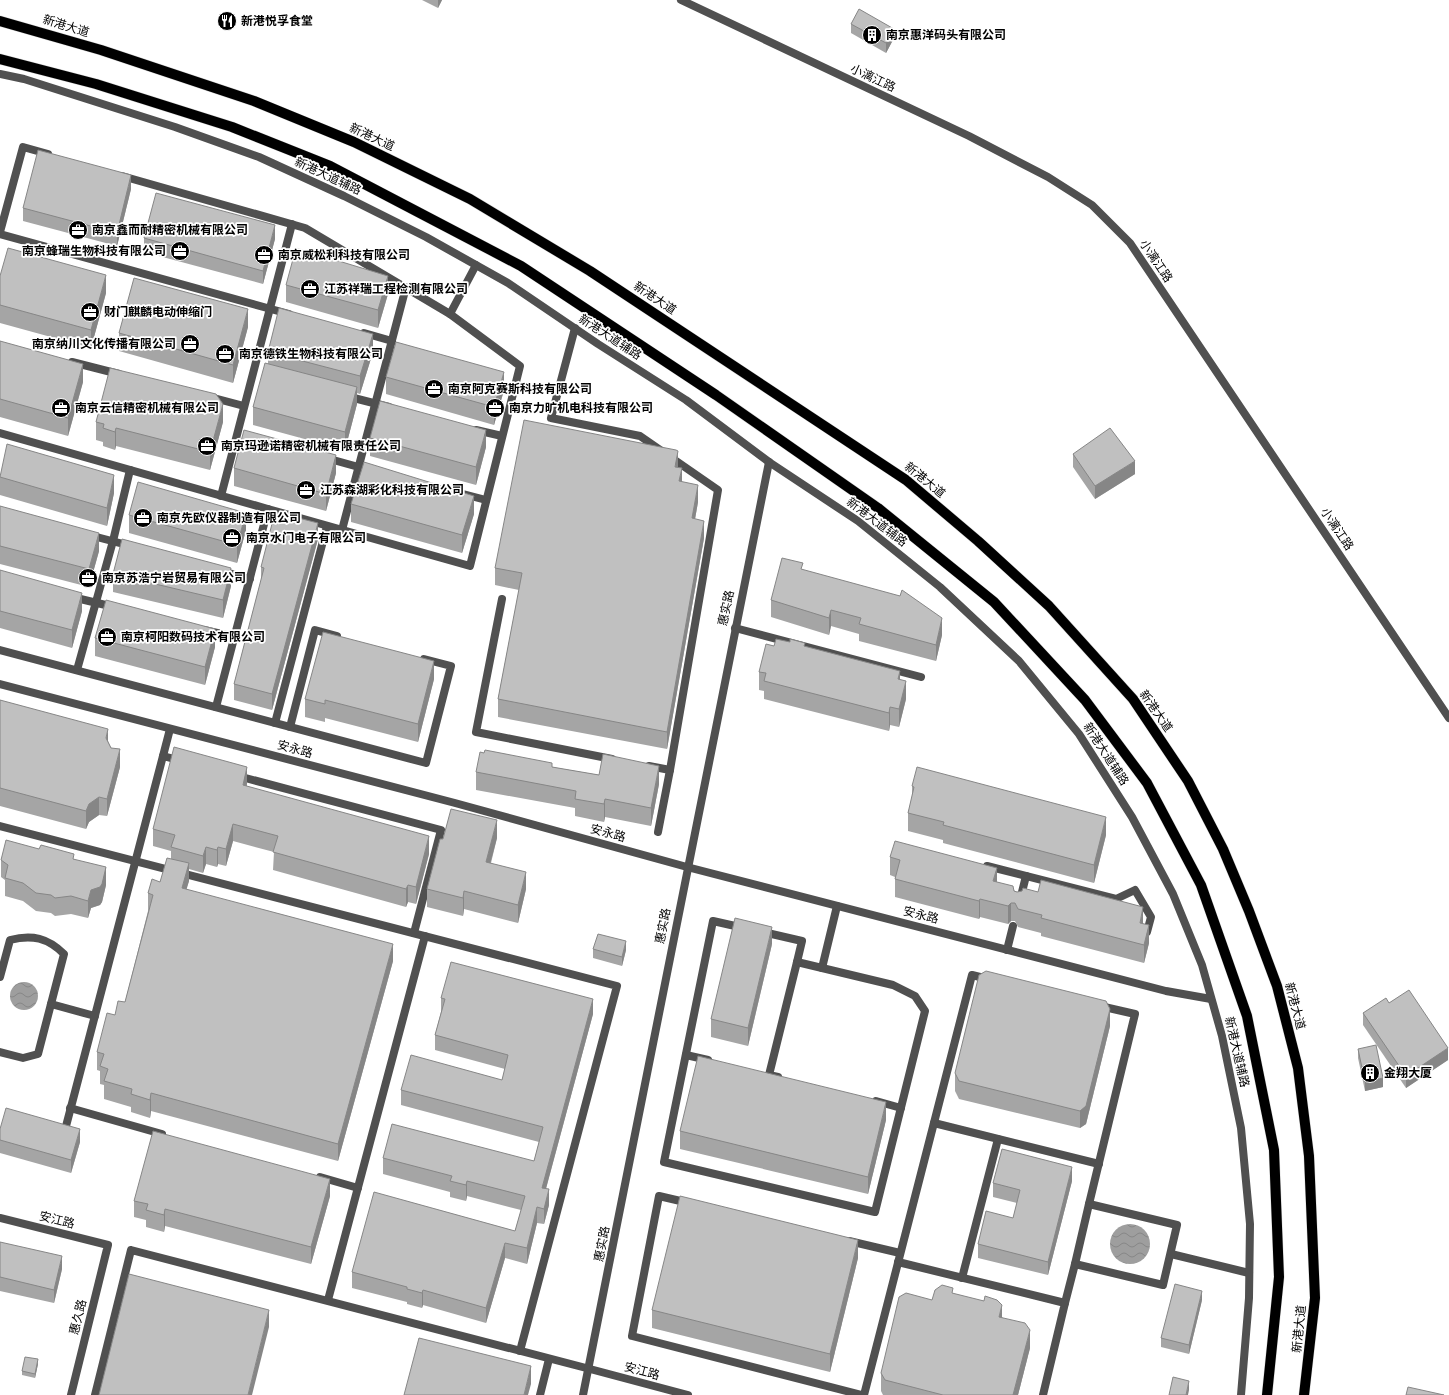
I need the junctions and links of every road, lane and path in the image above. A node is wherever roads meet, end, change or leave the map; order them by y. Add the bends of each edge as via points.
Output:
1 (681, 0) edge
2 (0, 21) edge
3 (0, 60) edge
4 (0, 74) edge
5 (53, 156) edge
6 (115, 174) edge
7 (292, 224) junction
8 (0, 233) edge
9 (476, 265) junction
10 (406, 287) junction
11 (269, 308) junction
12 (450, 314) junction
13 (300, 317) edge
14 (575, 328) junction
15 (354, 331) edge
16 (392, 341) junction
17 (61, 359) edge
18 (130, 376) edge
19 (198, 394) edge
20 (337, 394) edge
21 (375, 404) junction
22 (244, 406) junction
23 (398, 409) edge
24 (465, 427) edge
25 (0, 433) edge
26 (502, 436) junction
27 (320, 457) edge
28 (769, 462) junction
29 (359, 467) junction
30 (130, 470) junction
31 (381, 473) edge
32 (456, 492) edge
33 (221, 496) junction
34 (486, 500) junction
35 (268, 509) junction
36 (327, 526) junction
37 (342, 530) junction
38 (83, 533) edge
39 (113, 541) junction
40 (136, 548) edge
41 (212, 568) edge
42 (250, 579) junction
43 (67, 596) edge
44 (502, 599) dead end
45 (96, 603) junction
46 (120, 609) edge
47 (196, 628) edge
48 (734, 628) junction
49 (235, 637) junction
50 (346, 638) edge
51 (0, 650) edge
52 (414, 656) edge
53 (77, 670) junction
54 (921, 677) dead end
55 (0, 684) edge
56 (216, 707) junction
57 (1449, 718) edge
58 (275, 723) junction
59 (290, 727) junction
60 (170, 729) junction
61 (163, 756) junction
62 (623, 761) edge
63 (194, 764) edge
64 (639, 764) edge
65 (670, 770) junction
66 (233, 774) edge
67 (0, 826) edge
68 (658, 832) dead end
69 (136, 861) junction
70 (982, 865) edge
71 (687, 867) junction
72 (1026, 876) junction
73 (1018, 905) edge
74 (837, 906) junction
75 (1013, 926) dead end
76 (1147, 932) edge
77 (414, 933) junction
78 (425, 936) junction
79 (1007, 950) junction
80 (798, 962) junction
81 (822, 968) junction
82 (0, 977) edge
83 (994, 980) edge
84 (1211, 999) junction
85 (51, 1004) junction
86 (1091, 1004) edge
87 (95, 1016) junction
88 (0, 1052) edge
89 (686, 1055) junction
90 (716, 1062) edge
91 (785, 1079) edge
92 (870, 1100) edge
93 (70, 1108) junction
94 (901, 1108) junction
95 (934, 1123) junction
96 (51, 1126) edge
97 (169, 1136) edge
98 (998, 1139) junction
99 (1099, 1164) junction
100 (312, 1175) edge
101 (358, 1188) junction
102 (1089, 1204) junction
103 (698, 1205) edge
104 (0, 1218) edge
105 (838, 1238) edge
106 (108, 1245) joint
107 (900, 1253) junction
108 (1171, 1254) junction
109 (898, 1262) junction
110 (1075, 1264) junction
111 (1249, 1273) junction
112 (962, 1278) junction
113 (328, 1300) junction
114 (1065, 1303) junction
115 (520, 1351) junction
116 (549, 1359) junction
117 (590, 1369) junction
118 (71, 1395) edge
119 (96, 1395) edge
120 (540, 1395) edge
121 (584, 1395) edge
122 (688, 1395) edge
123 (863, 1395) edge
124 (1043, 1395) edge
125 (1241, 1395) edge
126 (1266, 1395) edge
127 (1304, 1395) edge

1 - 57 street, 小漓江路 via 969,136 1048,177 1092,205 1130,243
2 - 127 main road, 新港大道 via 101,50 254,101 354,142 470,199 590,271 906,480 1049,606 1133,699 1188,781 1223,849 1277,986 1298,1068 1309,1156 1315,1298
3 - 126 main road, 新港大道 via 96,84 239,130 330,166 521,266 716,395 878,508 994,602 1085,700 1147,783 1201,885 1247,1016 1274,1150 1279,1277
4 - 9 street, 新港大道辅路 via 24,79 175,127 259,157 419,233
5 - 8 street via 23,147
6 - 7 street
7 - 10 street via 305,228
7 - 11 street
8 - 11 street
9 - 12 street
9 - 14 street, 新港大道辅路
10 - 12 street
10 - 16 street
11 - 13 street
11 - 22 street via 257,373
12 - 26 street via 520,366
14 - 28 street, 新港大道辅路 via 686,400
14 - 65 street via 550,418 640,436 718,490
15 - 16 street
16 - 21 street
17 - 18 street
19 - 22 street
20 - 21 street
21 - 23 street
21 - 29 street
22 - 33 street via 240,436
24 - 26 street
25 - 30 street
26 - 34 street
27 - 29 street
28 - 48 street, 惠实路
28 - 84 street, 新港大道辅路 via 858,521 940,587 1019,660 1074,728 1132,816 1173,894 1202,965
29 - 31 street
29 - 37 street
30 - 33 street
30 - 39 street
32 - 34 street
33 - 35 street
34 - 37 street via 470,566
35 - 36 street
35 - 42 street
36 - 37 street
36 - 58 street
38 - 39 street
39 - 40 street
39 - 45 street
41 - 42 street
42 - 49 street
43 - 45 street
44 - 62 street via 476,732
45 - 46 street
45 - 53 street
47 - 49 street
48 - 54 street
48 - 71 street, 惠实路
49 - 56 street
50 - 59 street via 315,630
51 - 53 street
52 - 59 street via 451,666 426,763
53 - 56 street
55 - 60 street, 安永路
56 - 58 street
58 - 59 street
60 - 61 street
60 - 71 street, 安永路 via 448,801
61 - 63 street
61 - 69 street
64 - 65 street
65 - 68 street
66 - 77 street via 441,830
67 - 69 street
69 - 77 street
69 - 87 street
70 - 72 street
71 - 74 street, 安永路
71 - 117 street, 惠实路
72 - 73 street
72 - 76 street via 1116,899 1136,890 1151,917
74 - 79 street, 安永路
74 - 81 street
75 - 79 street
77 - 78 street
78 - 101 street
78 - 115 street via 617,986
79 - 84 street, 安永路 via 1166,991
80 - 81 street
80 - 89 street via 802,941 713,921
80 - 91 street via 766,1074
81 - 94 street via 893,985 915,996 925,1010
82 - 85 street via 10,940 25,936 53,943 64,954
83 - 95 street via 972,975
84 - 111 street, 新港大道辅路 via 1222,1036 1241,1128 1250,1224
85 - 87 street
85 - 88 street via 38,1054 23,1058
86 - 99 street via 1135,1014
87 - 93 street
89 - 90 street
89 - 94 street via 664,1162 875,1212
92 - 94 street
93 - 96 street via 65,1130
93 - 97 street
95 - 98 street
95 - 107 street
98 - 99 street
98 - 112 street
99 - 102 street
100 - 101 street
101 - 113 street
102 - 108 street via 1177,1225
102 - 110 street
103 - 123 street via 659,1196 632,1336
104 - 106 street, 安江路
105 - 107 street
106 - 118 street, 惠久路
107 - 109 street
108 - 110 street via 1163,1285
108 - 111 street
109 - 112 street
109 - 123 street
110 - 114 street
111 - 125 street, 新港大道辅路
112 - 114 street
113 - 115 street, 安江路
113 - 119 street, 安江路 via 131,1250
114 - 124 street
115 - 116 street, 安江路
116 - 117 street, 安江路
116 - 120 street
117 - 121 street, 惠实路
117 - 122 street, 安江路

